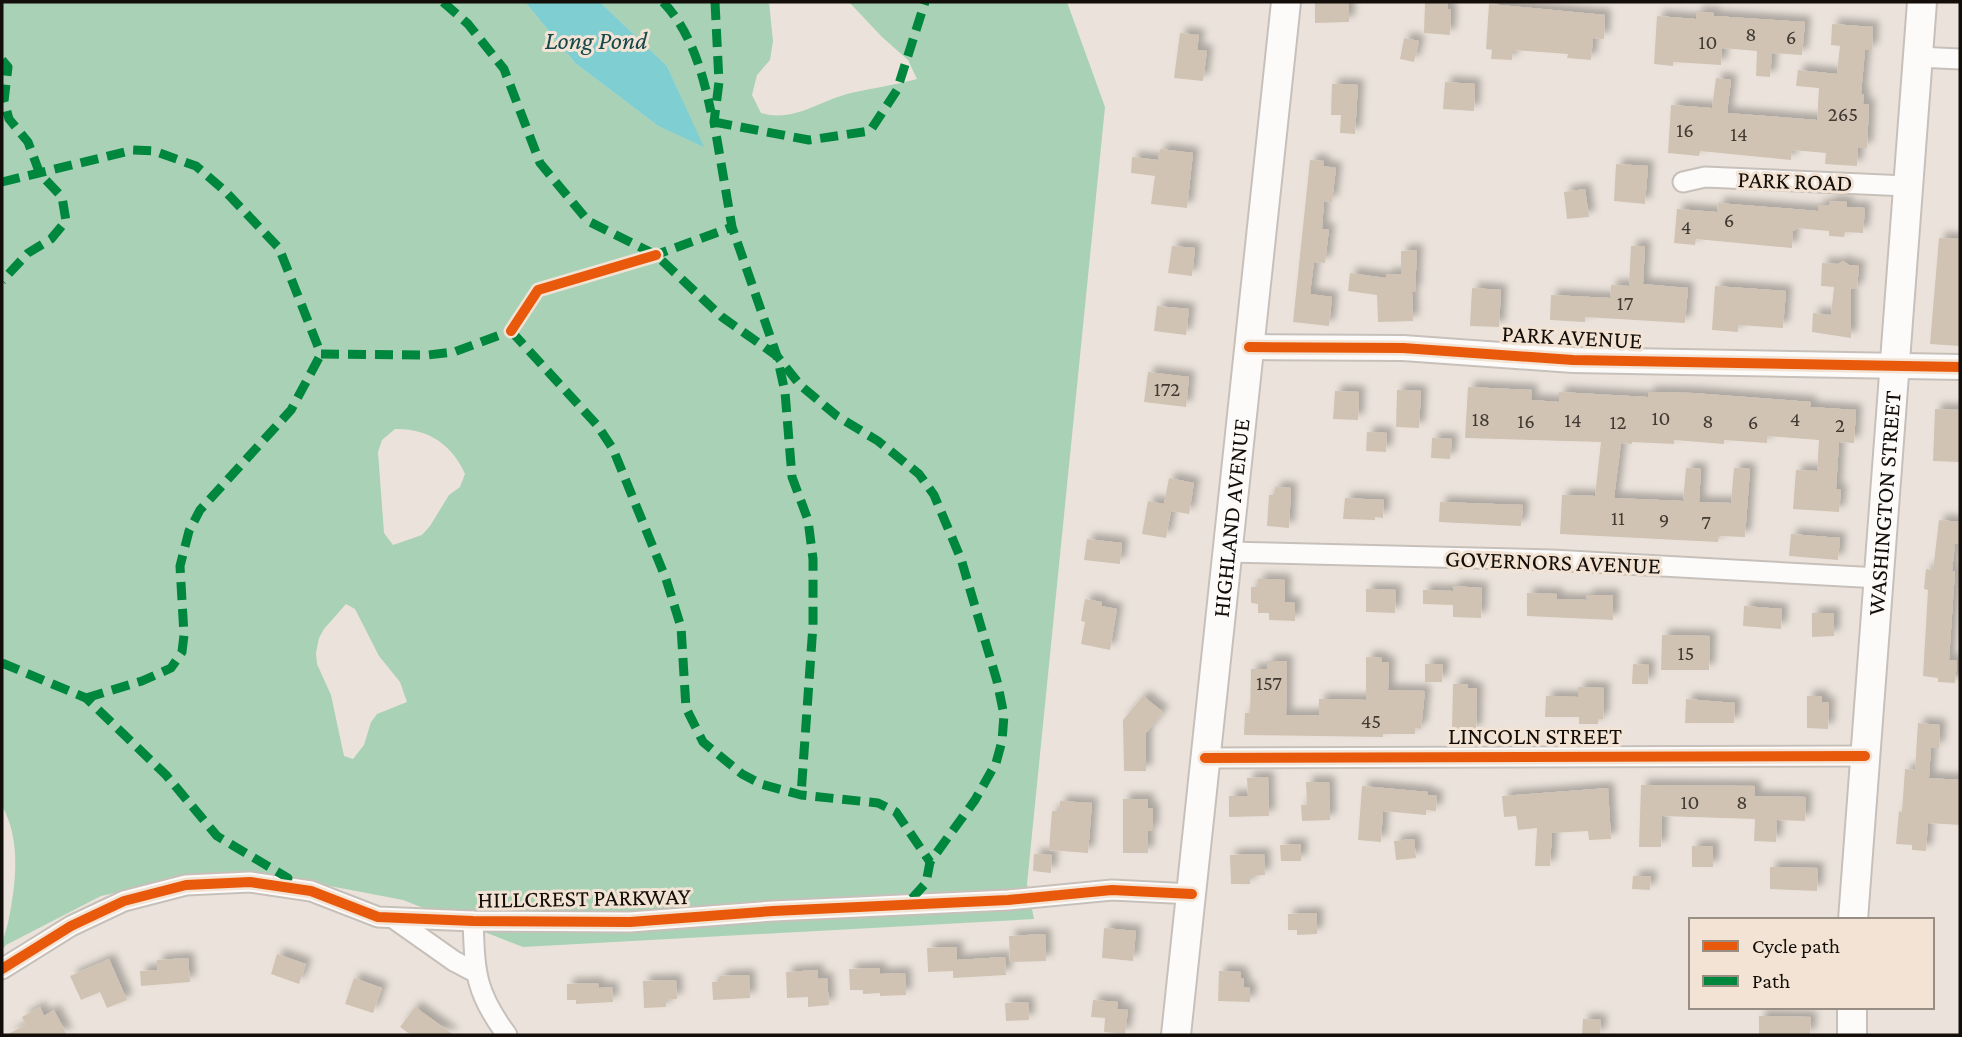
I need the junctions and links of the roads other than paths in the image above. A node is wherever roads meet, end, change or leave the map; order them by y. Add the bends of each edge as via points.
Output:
1 (1286, 2) edge
2 (1922, 2) edge
3 (1917, 57) junction
4 (1960, 59) edge
5 (1683, 183) dead end
6 (1907, 186) junction
7 (1249, 347) junction
8 (1894, 367) junction
9 (1960, 368) edge
10 (1227, 552) junction
11 (1879, 578) junction
12 (1865, 756) junction
13 (1205, 758) junction
14 (1192, 894) junction
15 (393, 918) junction
16 (1853, 918) edge
17 (472, 921) junction
18 (2, 969) edge
19 (475, 972) junction
20 (1852, 1009) edge
21 (507, 1035) edge
22 (1176, 1035) edge
23 (1852, 1035) edge

1 - 7 main road, HIGHLAND AVENUE
2 - 3 main road, WASHINGTON STREET
3 - 4 street
3 - 6 main road, WASHINGTON STREET
5 - 6 street, PARK ROAD via 1704,177
6 - 8 main road, WASHINGTON STREET
7 - 8 street, PARK AVENUE via 1404,348 1573,360
7 - 10 main road, HIGHLAND AVENUE
8 - 9 street, PARK AVENUE
8 - 11 main road, WASHINGTON STREET
10 - 11 street, GOVERNORS AVENUE via 1552,560
10 - 13 main road, HIGHLAND AVENUE
11 - 12 main road, WASHINGTON STREET
12 - 13 street, LINCOLN STREET
12 - 16 main road, WASHINGTON STREET
13 - 14 main road, HIGHLAND AVENUE
14 - 17 street, HILLCREST PARKWAY via 1112,890 630,922
14 - 22 main road, HIGHLAND AVENUE
15 - 17 street, HILLCREST PARKWAY
15 - 18 street, HILLCREST PARKWAY via 378,918 311,891 250,882 186,886 124,901 71,926
15 - 19 street
17 - 19 street
19 - 21 street via 488,1010
20 - 23 main road

